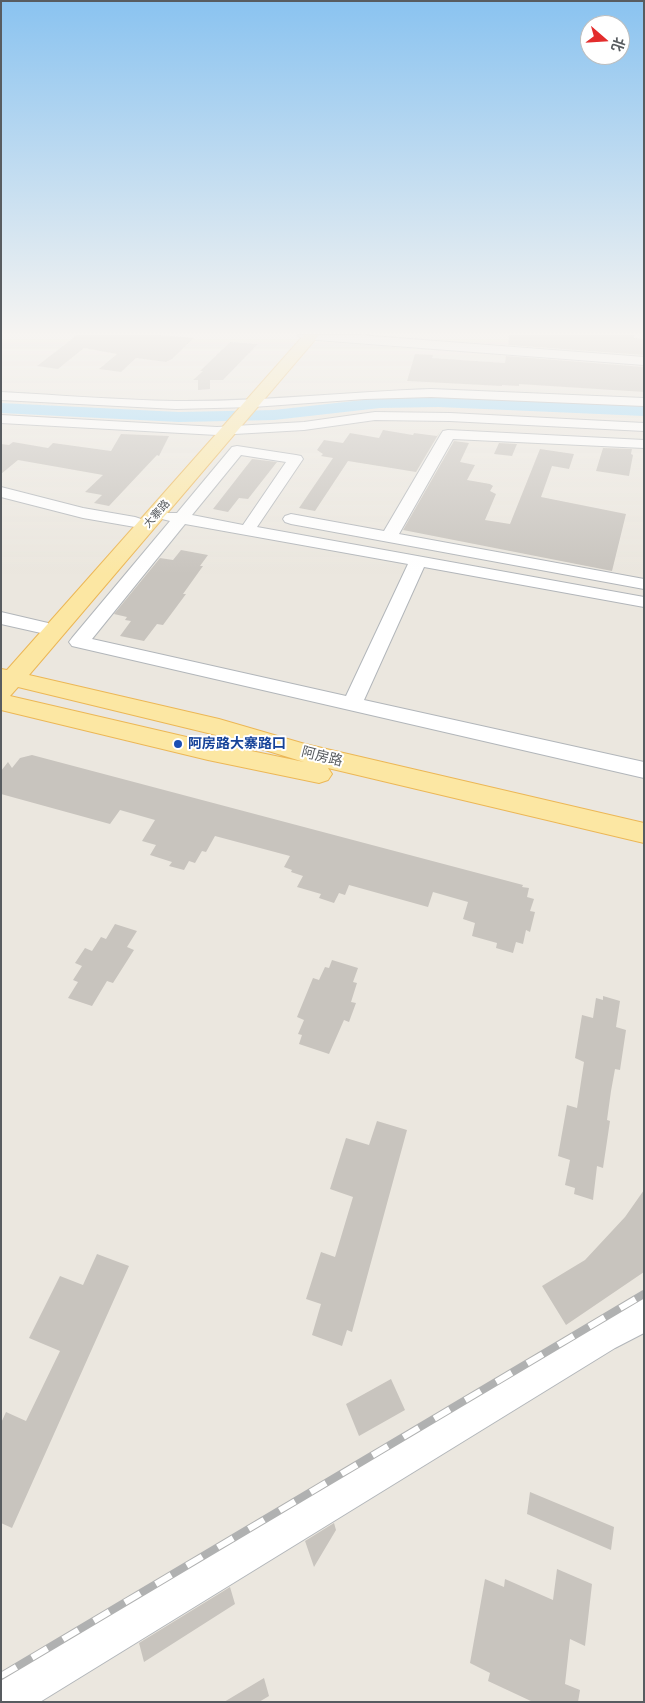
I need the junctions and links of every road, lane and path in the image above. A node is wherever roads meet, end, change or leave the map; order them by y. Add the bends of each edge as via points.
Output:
1 (222, 414) edge
2 (236, 414) edge
3 (249, 414) edge
4 (234, 417) junction
5 (1, 419) edge
6 (644, 427) edge
7 (644, 444) edge
8 (1, 492) edge
9 (156, 514) junction
10 (182, 519) junction
11 (291, 519) dead end
12 (135, 522) junction
13 (247, 530) junction
14 (389, 537) junction
15 (418, 562) junction
16 (644, 584) edge
17 (644, 602) edge
18 (1, 618) edge
19 (41, 627) junction
20 (4, 679) edge
21 (1, 702) edge
22 (352, 704) junction
23 (140, 708) junction
24 (123, 731) junction
25 (644, 770) edge
26 (644, 833) edge
27 (644, 851) edge
28 (644, 1315) edge
29 (1, 1701) edge

1 - 4 street
2 - 4 main road, 大寨路
3 - 4 street
4 - 5 street
4 - 6 street via 304,426 375,416
4 - 9 main road, 大寨路
4 - 12 main road, 大寨路
7 - 14 street via 448,434
8 - 12 street via 83,513
9 - 10 street
9 - 20 main road, 大寨路
10 - 13 street
10 - 13 street via 238,450 296,459
10 - 22 street via 79,642
11 - 14 street
12 - 19 main road, 大寨路
13 - 15 street
14 - 16 street
15 - 17 street
15 - 22 street
18 - 19 street
19 - 20 main road, 大寨路
20 - 23 main road, 阿房路
21 - 24 main road, 阿房路
22 - 25 street
23 - 24 main road
23 - 26 main road, 阿房路 via 304,752
24 - 27 main road, 阿房路
28 - 29 street via 603,1336

